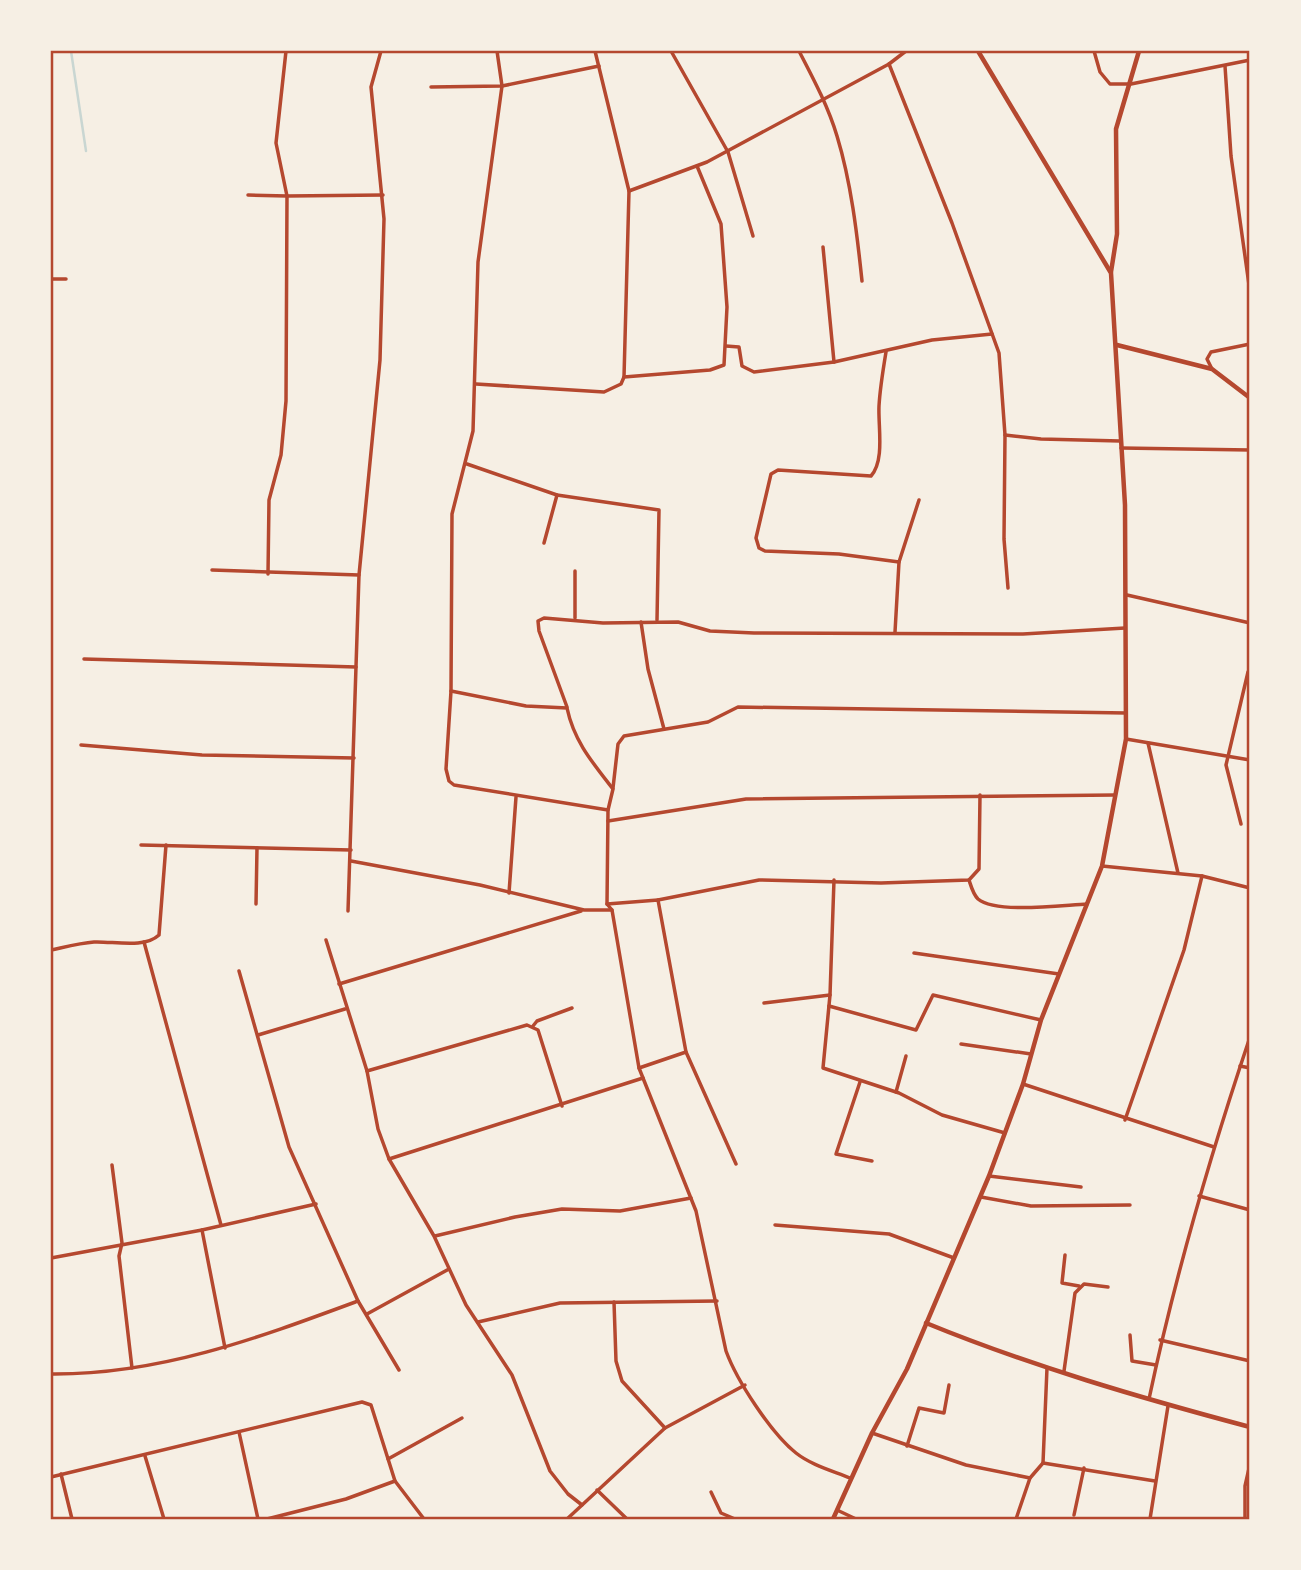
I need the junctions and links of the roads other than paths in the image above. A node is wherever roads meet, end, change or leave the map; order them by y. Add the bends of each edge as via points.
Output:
1 (286, 51) edge
2 (381, 51) edge
3 (497, 51) edge
4 (596, 51) edge
5 (671, 51) edge
6 (799, 51) edge
7 (906, 51) edge
8 (978, 51) edge
9 (1094, 51) edge
10 (1139, 51) edge
11 (1250, 60) edge
12 (889, 64) junction
13 (599, 66) junction
14 (1225, 66) junction
15 (1131, 84) junction
16 (502, 86) junction
17 (431, 88) dead end
18 (823, 99) junction
19 (728, 152) junction
20 (699, 166) junction
21 (629, 191) junction
22 (248, 195) dead end
23 (383, 195) junction
24 (287, 196) junction
25 (753, 236) dead end
26 (823, 247) dead end
27 (1111, 273) junction
28 (51, 279) edge
29 (66, 279) dead end
30 (862, 281) dead end
31 (1250, 292) edge
32 (992, 334) junction
33 (1250, 344) edge
34 (1117, 345) junction
35 (726, 347) junction
36 (886, 352) junction
37 (834, 362) junction
38 (1212, 369) junction
39 (624, 377) junction
40 (476, 384) junction
41 (1250, 398) edge
42 (1005, 435) junction
43 (1120, 441) junction
44 (1121, 448) junction
45 (1250, 450) edge
46 (467, 464) junction
47 (557, 495) junction
48 (919, 500) dead end
49 (544, 543) dead end
50 (899, 562) junction
51 (212, 570) dead end
52 (575, 572) dead end
53 (268, 574) junction
54 (359, 575) junction
55 (1008, 588) dead end
56 (1127, 595) junction
57 (575, 618) junction
58 (657, 621) junction
59 (640, 622) junction
60 (1250, 624) edge
61 (1127, 627) junction
62 (895, 632) junction
63 (84, 659) dead end
64 (356, 667) junction
65 (1248, 672) dead end
66 (451, 691) junction
67 (567, 708) junction
68 (1126, 713) junction
69 (664, 729) junction
70 (1126, 739) junction
71 (1148, 743) junction
72 (81, 745) dead end
73 (1230, 757) junction
74 (354, 758) junction
75 (1250, 760) edge
76 (613, 789) junction
77 (980, 795) junction
78 (1117, 795) junction
79 (516, 797) junction
80 (608, 810) junction
81 (608, 821) junction
82 (1241, 824) dead end
83 (141, 845) dead end
84 (166, 845) junction
85 (257, 848) junction
86 (351, 850) junction
87 (351, 861) junction
88 (1102, 866) junction
89 (1178, 873) junction
90 (1202, 876) junction
91 (834, 880) junction
92 (969, 880) junction
93 (1250, 888) edge
94 (509, 892) junction
95 (658, 900) junction
96 (256, 904) dead end
97 (607, 904) junction
98 (1089, 904) junction
99 (584, 910) junction
100 (612, 910) junction
101 (348, 911) dead end
102 (326, 940) dead end
103 (144, 942) junction
104 (51, 950) edge
105 (914, 953) dead end
106 (239, 971) dead end
107 (1059, 974) junction
108 (339, 984) junction
109 (830, 995) junction
110 (764, 1003) dead end
111 (829, 1006) junction
112 (345, 1009) junction
113 (572, 1009) dead end
114 (1041, 1020) junction
115 (533, 1026) junction
116 (258, 1035) junction
117 (1250, 1037) edge
118 (961, 1044) dead end
119 (686, 1052) junction
120 (1031, 1055) junction
121 (906, 1056) dead end
122 (1240, 1066) junction
123 (639, 1068) junction
124 (1250, 1068) edge
125 (367, 1071) junction
126 (643, 1078) junction
127 (860, 1082) junction
128 (1023, 1084) junction
129 (896, 1092) junction
130 (562, 1106) junction
131 (1125, 1120) junction
132 (1005, 1132) junction
133 (1214, 1147) junction
134 (388, 1159) junction
135 (873, 1161) dead end
136 (736, 1164) dead end
137 (112, 1165) dead end
138 (989, 1176) junction
139 (1081, 1187) dead end
140 (1199, 1196) junction
141 (981, 1197) junction
142 (691, 1198) junction
143 (316, 1204) junction
144 (1130, 1205) dead end
145 (1250, 1210) edge
146 (221, 1225) junction
147 (775, 1225) dead end
148 (202, 1230) junction
149 (434, 1236) junction
150 (122, 1243) junction
151 (1065, 1255) dead end
152 (51, 1258) edge
153 (956, 1259) junction
154 (449, 1269) junction
155 (1079, 1286) junction
156 (1108, 1287) dead end
157 (358, 1301) junction
158 (717, 1301) junction
159 (614, 1302) junction
160 (367, 1314) junction
161 (478, 1322) junction
162 (926, 1323) junction
163 (1129, 1335) dead end
164 (1160, 1340) junction
165 (225, 1348) junction
166 (1250, 1361) edge
167 (1156, 1365) junction
168 (1047, 1367) junction
169 (132, 1368) junction
170 (399, 1370) dead end
171 (1064, 1371) junction
172 (51, 1374) edge
173 (744, 1385) junction
174 (949, 1385) dead end
175 (1149, 1399) junction
176 (1167, 1406) junction
177 (462, 1418) dead end
178 (1250, 1427) edge
179 (665, 1428) junction
180 (239, 1433) junction
181 (872, 1433) junction
182 (907, 1446) junction
183 (145, 1456) junction
184 (388, 1459) junction
185 (1043, 1463) junction
186 (1250, 1464) edge
187 (1084, 1468) junction
188 (61, 1474) junction
189 (51, 1477) edge
190 (850, 1478) junction
191 (1030, 1478) junction
192 (1155, 1480) junction
193 (395, 1481) junction
194 (597, 1490) junction
195 (711, 1492) dead end
196 (582, 1505) junction
197 (837, 1510) junction
198 (1074, 1515) dead end
199 (72, 1519) edge
200 (164, 1519) edge
201 (258, 1519) edge
202 (267, 1519) edge
203 (424, 1519) edge
204 (567, 1519) edge
205 (627, 1519) edge
206 (735, 1519) edge
207 (833, 1519) edge
208 (856, 1519) edge
209 (1016, 1519) edge
210 (1150, 1519) edge
211 (1245, 1519) edge

1 - 24 street via 276,143
2 - 23 street via 371,88
3 - 16 street
4 - 13 street
5 - 19 street
6 - 18 street
7 - 12 street
8 - 27 main road
9 - 15 street via 1105,81
10 - 15 main road
11 - 14 street
12 - 18 street
12 - 32 street
13 - 16 street
13 - 21 street
14 - 15 street
14 - 31 street via 1231,156
15 - 27 main road via 1116,129 1117,234
16 - 17 street
16 - 40 street via 478,262
18 - 19 street
18 - 30 street via 837,138 858,237
19 - 20 street
19 - 25 street
20 - 21 street
20 - 35 street via 721,224
21 - 39 street
22 - 24 street
23 - 24 street
23 - 54 street via 379,386
24 - 53 street via 286,401 281,455 269,500
26 - 37 street
27 - 34 main road
28 - 29 street
32 - 36 street via 932,340
32 - 42 street via 999,353
33 - 38 street via 1211,352 1207,359
34 - 38 main road
34 - 43 main road
35 - 37 street via 739,347 742,366 754,372
35 - 39 street via 724,365 710,370
36 - 37 street
36 - 50 street via 874,472 871,476 778,470 771,474 756,538 765,551
38 - 41 main road
39 - 40 street via 621,384 604,392
40 - 46 street
42 - 43 street
42 - 55 street
43 - 44 main road
44 - 45 street
44 - 56 main road
46 - 47 street
46 - 66 street via 452,514
47 - 49 street
47 - 58 street via 659,510
48 - 50 street
50 - 62 street
51 - 53 street
52 - 57 street
53 - 54 street
54 - 64 street
56 - 60 street
56 - 61 main road
57 - 59 street
57 - 67 street via 538,621
58 - 59 street
58 - 62 street via 687,623 710,631
59 - 69 street
61 - 62 street via 1023,634
61 - 68 main road
63 - 64 street
64 - 74 street
65 - 73 street
66 - 67 street via 526,706
66 - 79 street via 449,780 454,785
67 - 76 street via 581,749
68 - 69 street via 746,707 708,722
68 - 70 main road
69 - 76 street via 620,740
70 - 71 street
70 - 78 main road
71 - 73 street
71 - 89 street
72 - 74 street via 202,755
73 - 75 street
73 - 82 street via 1226,765
74 - 86 street
76 - 80 street
77 - 78 street
77 - 81 street via 746,799
77 - 92 street via 979,869
78 - 88 main road
79 - 80 street
79 - 94 street
80 - 81 street
81 - 97 street
83 - 84 street
84 - 85 street
84 - 103 street via 159,934
85 - 86 street
85 - 96 street
86 - 87 street
87 - 94 street
87 - 101 street
88 - 89 street
88 - 98 main road
89 - 90 street
90 - 93 street
90 - 131 street via 1184,950
91 - 92 street
91 - 95 street via 759,880
91 - 109 street
92 - 98 street via 975,896 988,903 1026,907
94 - 99 street
95 - 97 street
95 - 119 street
97 - 100 street
98 - 107 main road
99 - 100 street
99 - 108 street
100 - 123 street
102 - 108 street
103 - 104 street via 93,942
103 - 146 street
105 - 107 street
106 - 116 street
107 - 114 main road
108 - 112 street
109 - 110 street
109 - 111 street
111 - 114 street via 916,1030 933,995
111 - 127 street via 823,1068
112 - 116 street
112 - 125 street
113 - 115 street
114 - 120 main road
115 - 125 street
115 - 130 street
116 - 143 street via 289,1147
117 - 122 street
118 - 120 street
119 - 123 street
119 - 136 street
120 - 128 main road
121 - 129 street
122 - 124 street
122 - 133 street
123 - 126 street
125 - 134 street
126 - 130 street
126 - 142 street
127 - 129 street
127 - 135 street via 836,1154
128 - 131 street
128 - 132 main road
129 - 132 street via 942,1115
130 - 134 street
131 - 133 street
132 - 138 main road
133 - 140 street
134 - 149 street
137 - 150 street
138 - 139 street
138 - 141 main road
140 - 145 street
140 - 164 street
141 - 144 street via 1031,1206
141 - 153 main road
142 - 149 street via 620,1211 550,1211
142 - 158 street
143 - 146 street
143 - 157 street
146 - 148 street
147 - 153 street via 889,1234
148 - 150 street
148 - 165 street
149 - 154 street
150 - 152 street
150 - 169 street via 119,1256
151 - 155 street via 1062,1283
153 - 162 main road
154 - 160 street
154 - 161 street
155 - 156 street
155 - 171 street
157 - 160 street
157 - 165 street
158 - 159 street
158 - 173 street via 726,1351
159 - 161 street via 560,1303
159 - 179 street via 616,1361 622,1381
160 - 170 street
161 - 196 street via 512,1375 550,1471
162 - 168 main road
162 - 181 main road
163 - 167 street via 1132,1360
164 - 166 street
164 - 167 street
165 - 169 street
167 - 175 street
168 - 171 main road
168 - 185 street
169 - 172 street
171 - 175 main road
173 - 179 street
173 - 190 street via 795,1452
174 - 182 street via 944,1413 919,1408
175 - 176 main road
176 - 178 main road
176 - 192 street
177 - 184 street
179 - 194 street
180 - 183 street
180 - 184 street via 362,1402 371,1405
180 - 201 street
181 - 182 street
181 - 190 main road
182 - 191 street via 966,1465
183 - 188 street
183 - 200 street
184 - 193 street
185 - 187 street
185 - 191 street
186 - 211 street
187 - 192 street
187 - 198 street
188 - 189 street
188 - 199 street
190 - 197 main road
191 - 209 street
192 - 210 street
193 - 202 street
193 - 203 street
194 - 196 street
194 - 205 street
195 - 206 street via 721,1513
196 - 204 street
197 - 207 main road
197 - 208 street

